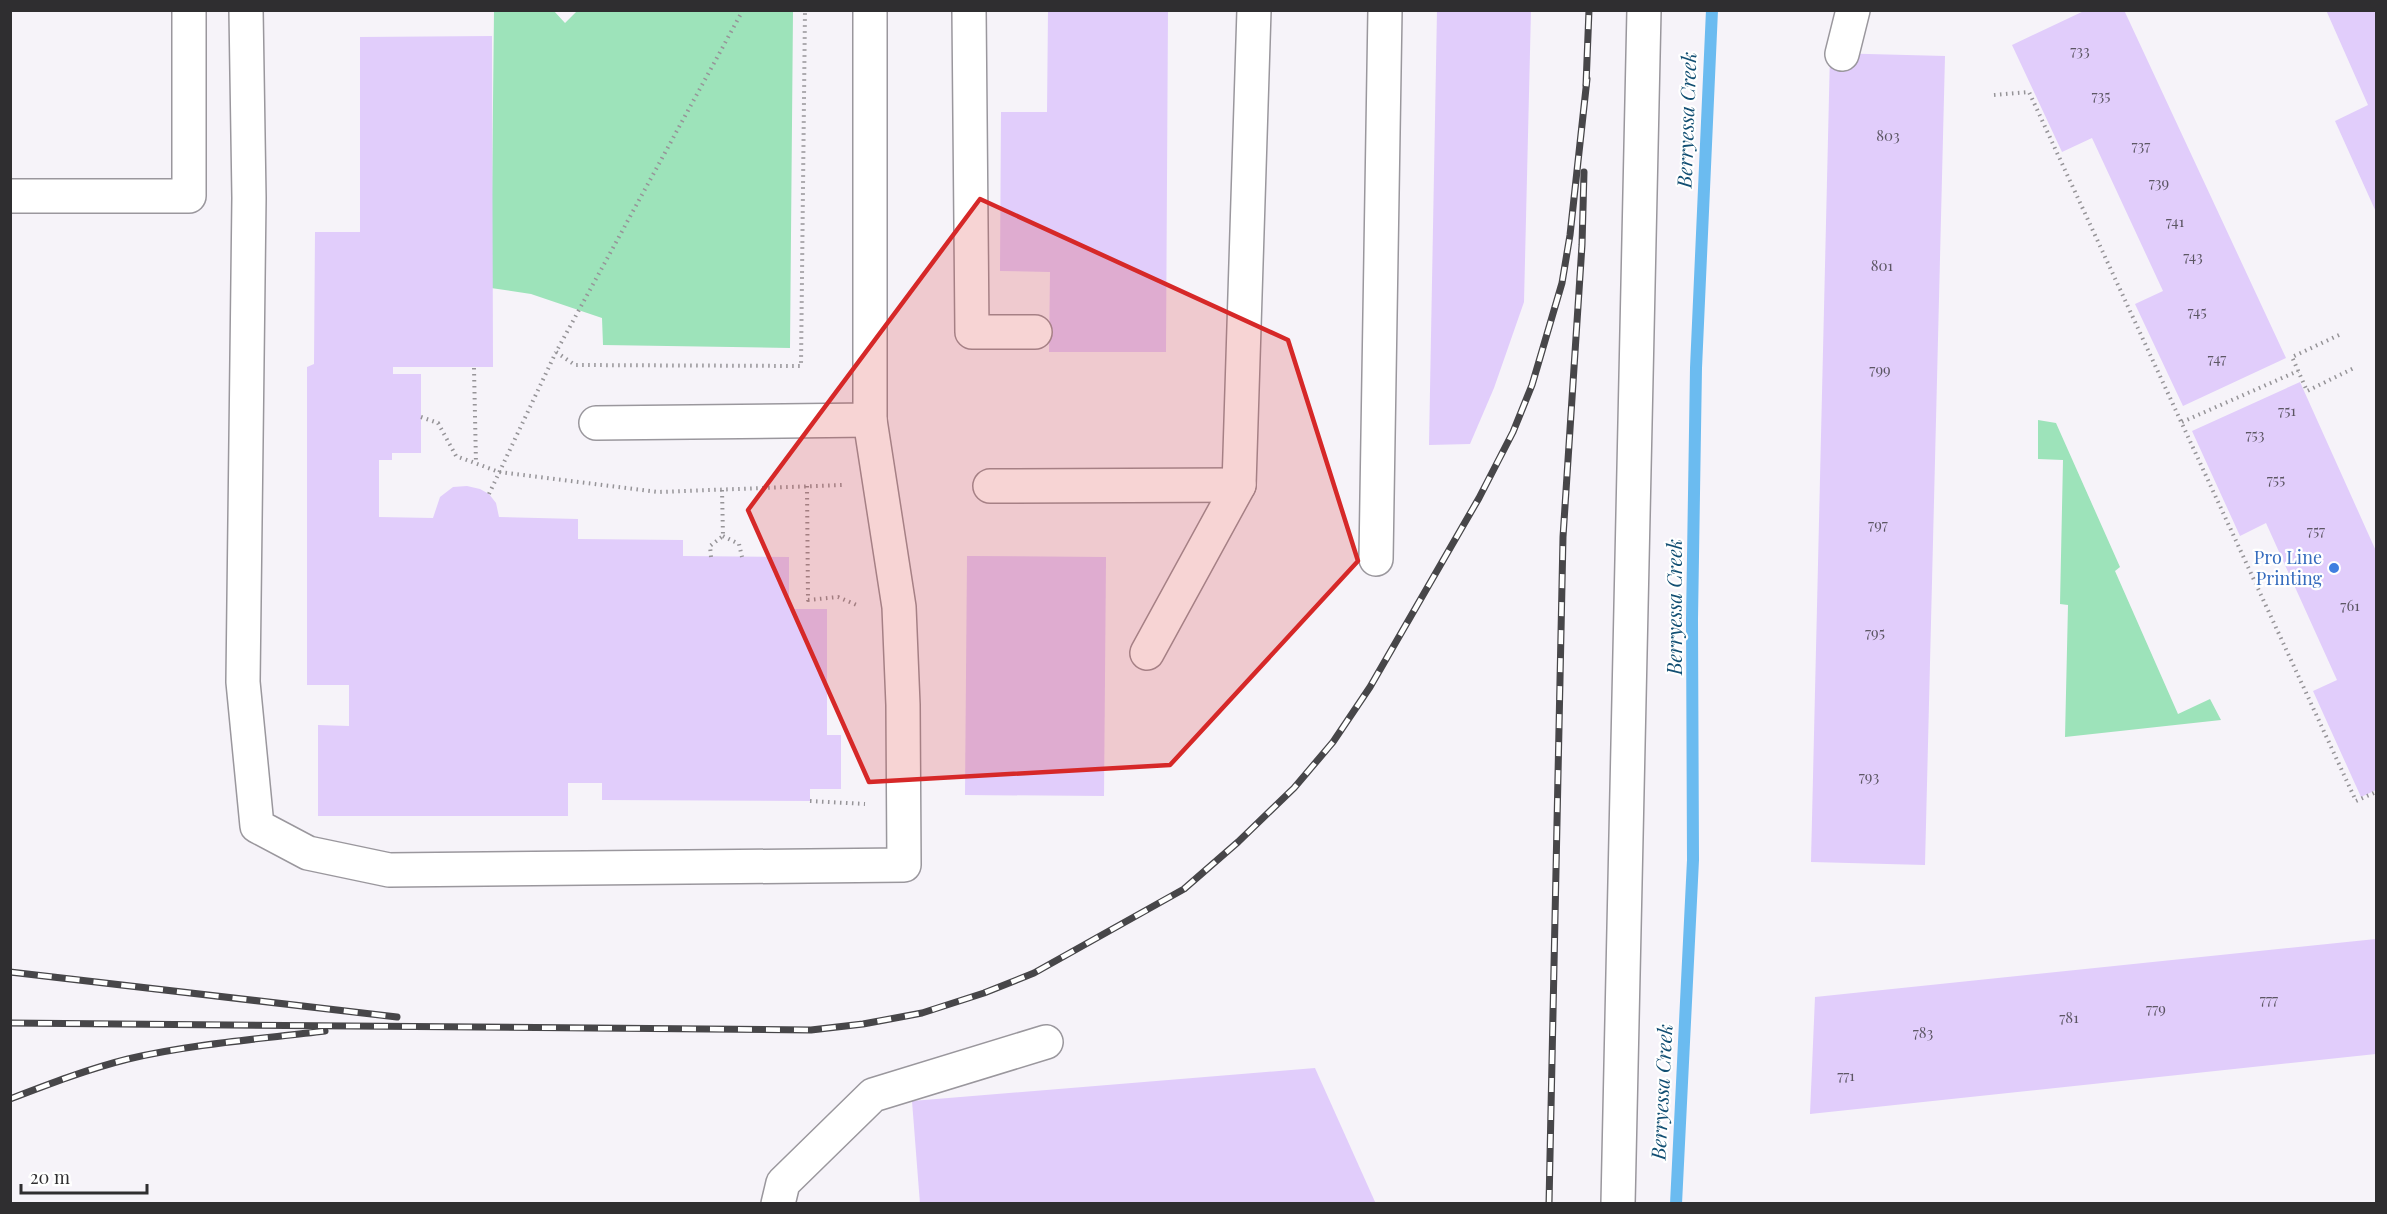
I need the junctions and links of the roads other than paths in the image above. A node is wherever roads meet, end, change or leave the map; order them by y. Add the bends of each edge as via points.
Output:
1 (189, 10) edge
2 (246, 10) edge
3 (870, 10) edge
4 (969, 10) edge
5 (1254, 10) edge
6 (1385, 10) edge
7 (1644, 10) edge
8 (1852, 10) edge
9 (1842, 54) dead end
10 (10, 196) edge
11 (1035, 332) dead end
12 (870, 420) junction
13 (596, 423) dead end
14 (1239, 485) junction
15 (990, 486) dead end
16 (1376, 559) dead end
17 (1147, 653) dead end
18 (1046, 1041) dead end
19 (778, 1203) edge
20 (1618, 1203) edge

1 - 10 lane via 189,195
2 - 12 lane via 249,210 243,682 257,826 308,853 389,870 904,865 899,607
3 - 12 lane
4 - 11 lane via 972,332
5 - 14 lane
6 - 16 lane
7 - 20 lane
8 - 9 lane
12 - 13 lane
14 - 15 lane
14 - 17 lane
18 - 19 lane via 873,1095 783,1183

